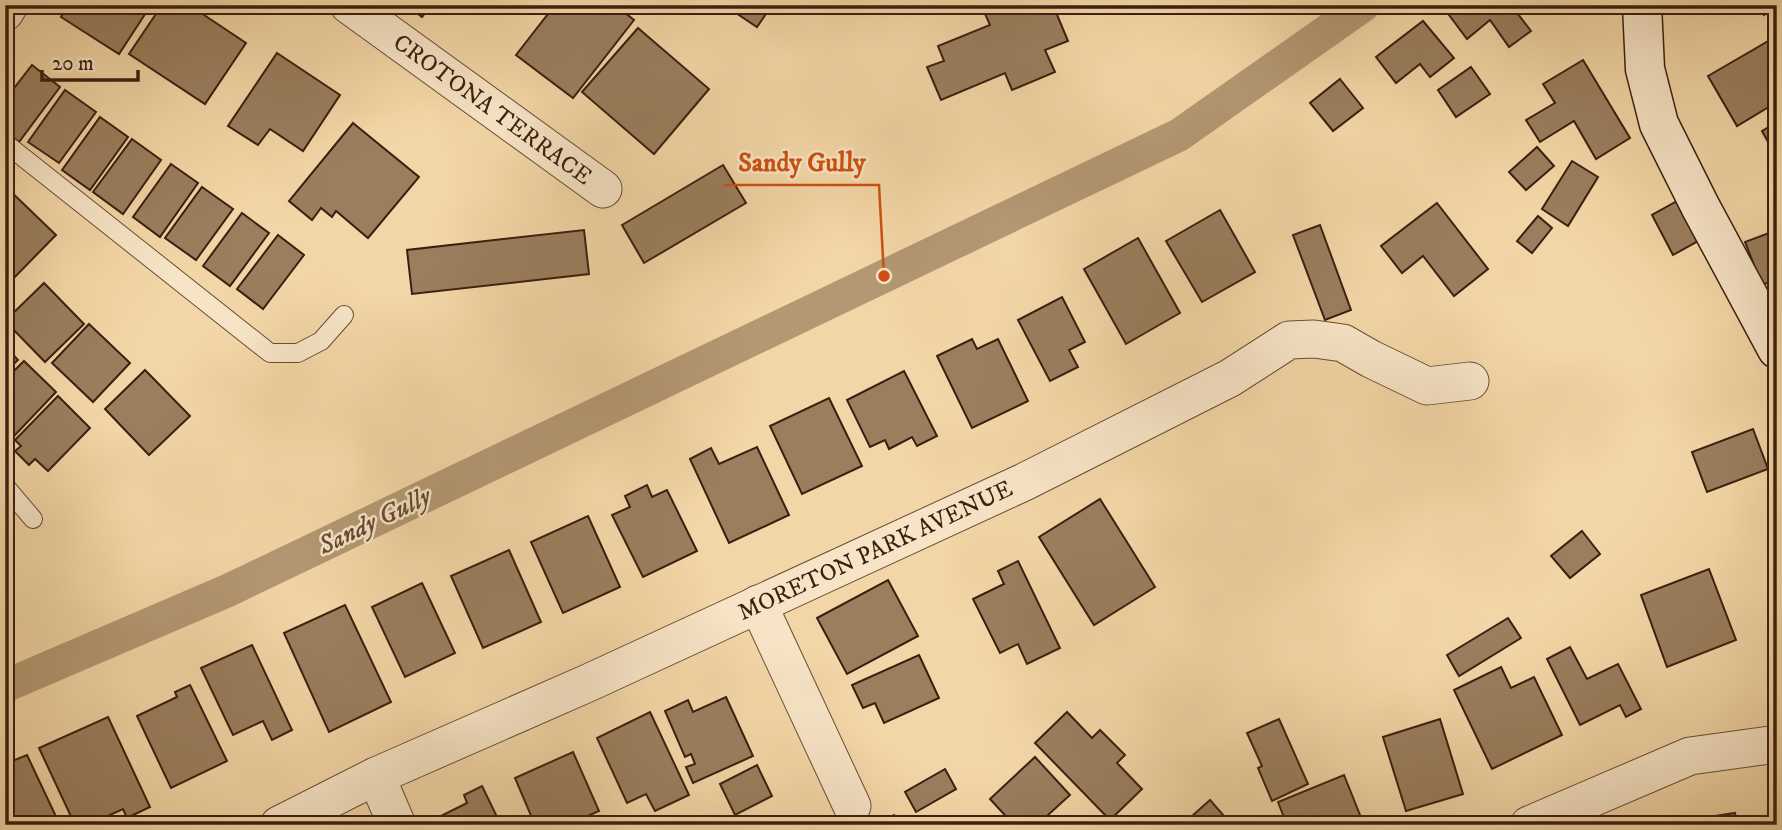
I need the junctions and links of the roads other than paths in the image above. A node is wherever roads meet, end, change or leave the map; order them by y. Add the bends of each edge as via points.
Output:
1 (9, 5) edge
2 (349, 5) edge
3 (1642, 5) edge
4 (5, 12) edge
5 (5, 143) edge
6 (603, 189) dead end
7 (344, 315) dead end
8 (1775, 340) edge
9 (1470, 381) dead end
10 (5, 486) edge
11 (33, 519) dead end
12 (758, 604) junction
13 (1777, 744) edge
14 (376, 776) junction
15 (852, 806) dead end
16 (279, 825) edge
17 (397, 825) edge
18 (1529, 825) edge

1 - 4 street
2 - 6 street, CROTONA TERRACE
3 - 8 main road via 1645,69 1659,124
5 - 7 lane via 270,353 298,353 321,341
9 - 12 street, MORETON PARK AVENUE via 1427,386 1343,343 1289,340 1230,378 1024,482
10 - 11 lane
12 - 14 street, MORETON PARK AVENUE
12 - 15 street
13 - 18 street via 1690,756
14 - 16 street, MORETON PARK AVENUE
14 - 17 street

